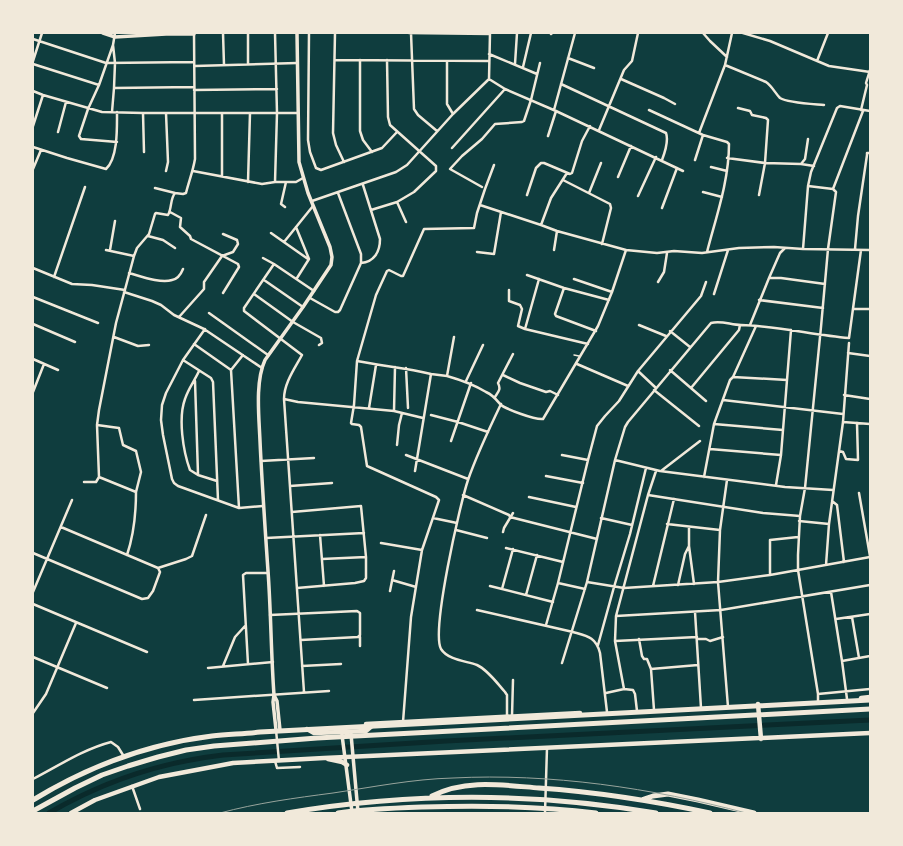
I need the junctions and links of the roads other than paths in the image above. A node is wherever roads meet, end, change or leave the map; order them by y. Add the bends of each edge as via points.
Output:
1 (42, 33) edge
2 (103, 33) edge
3 (223, 33) edge
4 (248, 33) edge
5 (276, 33) edge
6 (297, 33) edge
7 (309, 33) edge
8 (335, 33) edge
9 (410, 33) edge
10 (490, 33) edge
11 (517, 33) edge
12 (531, 33) edge
13 (575, 33) edge
14 (638, 33) edge
15 (703, 33) edge
16 (732, 33) edge
17 (743, 33) edge
18 (828, 33) edge
19 (141, 34) edge
20 (166, 34) edge
21 (194, 34) edge
22 (115, 35) edge
23 (33, 39) edge
24 (40, 41) junction
25 (113, 45) junction
26 (489, 54) junction
27 (727, 57) junction
28 (568, 58) junction
29 (335, 60) junction
30 (360, 60) junction
31 (387, 60) junction
32 (412, 60) junction
33 (33, 61) edge
34 (447, 61) junction
35 (489, 61) junction
36 (817, 61) junction
37 (195, 62) junction
38 (106, 63) junction
39 (115, 63) junction
40 (297, 63) junction
41 (540, 63) dead end
42 (33, 64) edge
43 (276, 64) junction
44 (515, 64) junction
45 (224, 65) junction
46 (248, 65) junction
47 (725, 65) junction
48 (195, 66) junction
49 (523, 67) junction
50 (594, 68) dead end
51 (870, 71) edge
52 (537, 74) junction
53 (489, 79) junction
54 (621, 79) junction
55 (562, 84) junction
56 (100, 85) junction
57 (114, 88) junction
58 (194, 88) junction
59 (277, 89) junction
60 (505, 89) junction
61 (33, 91) edge
62 (43, 95) junction
63 (531, 100) junction
64 (66, 102) junction
65 (675, 104) dead end
66 (824, 105) dead end
67 (610, 106) junction
68 (738, 108) dead end
69 (88, 109) junction
70 (555, 110) junction
71 (649, 110) dead end
72 (862, 110) junction
73 (112, 112) junction
74 (117, 112) junction
75 (870, 112) edge
76 (143, 113) junction
77 (166, 113) junction
78 (222, 113) junction
79 (250, 113) junction
80 (277, 113) junction
81 (298, 113) junction
82 (195, 114) junction
83 (453, 114) junction
84 (33, 126) edge
85 (590, 126) junction
86 (599, 130) junction
87 (437, 131) junction
88 (58, 132) dead end
89 (397, 132) junction
90 (699, 133) junction
91 (703, 135) junction
92 (548, 136) dead end
93 (808, 139) dead end
94 (116, 142) junction
95 (33, 146) edge
96 (631, 146) junction
97 (452, 148) dead end
98 (41, 150) junction
99 (144, 152) dead end
100 (372, 152) junction
101 (419, 152) junction
102 (870, 153) edge
103 (656, 157) junction
104 (727, 158) junction
105 (662, 160) junction
106 (695, 160) dead end
107 (344, 162) junction
108 (601, 163) dead end
109 (765, 163) junction
110 (801, 164) junction
111 (494, 165) dead end
112 (812, 166) junction
113 (711, 167) dead end
114 (677, 168) junction
115 (33, 169) edge
116 (166, 171) dead end
117 (193, 171) junction
118 (683, 171) dead end
119 (726, 172) junction
120 (567, 173) junction
121 (222, 176) junction
122 (618, 177) dead end
123 (304, 179) junction
124 (563, 180) junction
125 (248, 182) junction
126 (275, 182) junction
127 (286, 182) junction
128 (362, 185) junction
129 (808, 186) junction
130 (85, 187) dead end
131 (155, 188) dead end
132 (482, 188) dead end
133 (833, 189) junction
134 (703, 192) dead end
135 (175, 193) junction
136 (589, 193) junction
137 (338, 194) junction
138 (759, 195) dead end
139 (527, 196) dead end
140 (638, 196) dead end
141 (722, 197) junction
142 (397, 202) junction
143 (312, 204) junction
144 (480, 205) junction
145 (285, 207) dead end
146 (662, 208) dead end
147 (371, 210) junction
148 (170, 212) junction
149 (501, 212) junction
150 (115, 221) dead end
151 (406, 222) dead end
152 (541, 225) junction
153 (296, 227) junction
154 (557, 231) junction
155 (223, 234) dead end
156 (271, 234) dead end
157 (148, 236) junction
158 (284, 242) junction
159 (602, 244) junction
160 (175, 248) dead end
161 (784, 248) junction
162 (803, 249) junction
163 (828, 249) junction
164 (855, 249) junction
165 (106, 250) dead end
166 (110, 250) junction
167 (554, 250) dead end
168 (626, 250) junction
169 (728, 250) junction
170 (861, 250) junction
171 (870, 250) edge
172 (477, 252) dead end
173 (667, 252) junction
174 (707, 252) junction
175 (134, 256) junction
176 (222, 256) junction
177 (264, 258) dead end
178 (309, 259) junction
179 (361, 263) junction
180 (274, 264) junction
181 (33, 268) edge
182 (183, 270) dead end
183 (129, 273) junction
184 (527, 275) dead end
185 (54, 277) junction
186 (297, 278) junction
187 (769, 278) junction
188 (539, 279) junction
189 (574, 279) dead end
190 (264, 280) junction
191 (658, 282) dead end
192 (706, 282) dead end
193 (825, 284) junction
194 (564, 288) junction
195 (508, 290) dead end
196 (124, 291) junction
197 (314, 291) junction
198 (612, 292) junction
199 (223, 293) dead end
200 (254, 294) junction
201 (714, 294) dead end
202 (33, 296) edge
203 (310, 298) junction
204 (609, 300) junction
205 (759, 300) junction
206 (303, 307) junction
207 (823, 308) junction
208 (853, 309) junction
209 (870, 309) edge
210 (209, 313) dead end
211 (179, 317) junction
212 (293, 322) junction
213 (98, 323) dead end
214 (33, 324) edge
215 (639, 325) dead end
216 (742, 325) junction
217 (749, 325) junction
218 (756, 326) junction
219 (205, 329) junction
220 (525, 329) junction
221 (791, 330) junction
222 (596, 331) junction
223 (670, 331) junction
224 (666, 336) junction
225 (820, 336) junction
226 (114, 337) junction
227 (454, 337) dead end
228 (281, 338) junction
229 (75, 342) dead end
230 (849, 343) dead end
231 (194, 344) junction
232 (588, 344) junction
233 (149, 345) dead end
234 (483, 345) dead end
235 (319, 346) dead end
236 (690, 347) junction
237 (848, 353) junction
238 (513, 354) dead end
239 (243, 355) junction
240 (268, 355) junction
241 (574, 355) dead end
242 (870, 356) edge
243 (581, 357) junction
244 (33, 359) edge
245 (183, 360) junction
246 (357, 361) junction
247 (44, 364) junction
248 (577, 364) junction
249 (376, 365) junction
250 (395, 367) junction
251 (262, 368) junction
252 (406, 368) junction
253 (58, 370) dead end
254 (231, 370) junction
255 (638, 370) junction
256 (670, 370) junction
257 (199, 371) junction
258 (431, 374) junction
259 (503, 375) junction
260 (447, 376) junction
261 (733, 377) junction
262 (195, 380) junction
263 (787, 380) junction
264 (466, 381) junction
265 (471, 383) junction
266 (628, 386) junction
267 (691, 388) junction
268 (655, 389) junction
269 (33, 392) edge
270 (844, 395) junction
271 (558, 396) junction
272 (495, 397) junction
273 (284, 399) junction
274 (870, 399) edge
275 (723, 400) junction
276 (706, 401) dead end
277 (501, 404) junction
278 (354, 406) junction
279 (369, 408) junction
280 (408, 408) dead end
281 (784, 408) junction
282 (394, 411) junction
283 (812, 411) junction
284 (402, 413) junction
285 (843, 414) junction
286 (431, 415) dead end
287 (423, 418) junction
288 (458, 422) junction
289 (843, 422) junction
290 (857, 423) junction
291 (714, 424) junction
292 (870, 424) edge
293 (97, 425) junction
294 (699, 426) dead end
295 (783, 430) junction
296 (488, 432) junction
297 (451, 440) dead end
298 (700, 441) dead end
299 (397, 445) dead end
300 (710, 449) junction
301 (839, 451) junction
302 (406, 455) dead end
303 (562, 455) dead end
304 (781, 455) junction
305 (314, 458) dead end
306 (289, 459) junction
307 (418, 460) junction
308 (588, 460) junction
309 (615, 460) junction
310 (261, 461) junction
311 (646, 468) junction
312 (656, 470) junction
313 (415, 471) dead end
314 (660, 471) junction
315 (198, 475) junction
316 (546, 476) dead end
317 (99, 477) junction
318 (704, 477) junction
319 (468, 479) junction
320 (726, 480) junction
321 (217, 481) junction
322 (84, 482) dead end
323 (332, 483) dead end
324 (583, 483) junction
325 (776, 485) junction
326 (290, 486) junction
327 (805, 488) junction
328 (833, 490) junction
329 (136, 492) junction
330 (859, 493) dead end
331 (463, 495) junction
332 (648, 495) junction
333 (529, 497) dead end
334 (674, 499) junction
335 (72, 500) dead end
336 (218, 500) junction
337 (832, 501) junction
338 (263, 506) junction
339 (576, 507) junction
340 (724, 507) junction
341 (239, 508) junction
342 (292, 512) junction
343 (514, 513) dead end
344 (206, 515) dead end
345 (800, 516) junction
346 (510, 517) junction
347 (433, 518) junction
348 (601, 518) junction
349 (799, 521) junction
350 (457, 523) junction
351 (667, 524) junction
352 (829, 524) junction
353 (632, 525) junction
354 (61, 527) junction
355 (689, 527) junction
356 (456, 530) junction
357 (720, 530) junction
358 (364, 532) junction
359 (503, 532) dead end
360 (570, 532) junction
361 (320, 535) junction
362 (294, 536) junction
363 (798, 537) junction
364 (266, 538) junction
365 (487, 538) dead end
366 (597, 539) junction
367 (381, 543) dead end
368 (689, 546) junction
369 (506, 548) dead end
370 (513, 549) junction
371 (422, 550) junction
372 (33, 553) edge
373 (127, 555) junction
374 (537, 555) junction
375 (366, 557) junction
376 (870, 557) edge
377 (47, 559) junction
378 (322, 559) junction
379 (562, 562) junction
380 (844, 562) junction
381 (826, 565) junction
382 (158, 568) junction
383 (798, 570) junction
384 (394, 571) dead end
385 (268, 572) junction
386 (770, 575) junction
387 (392, 580) junction
388 (587, 582) junction
389 (718, 582) junction
390 (558, 583) junction
391 (694, 584) junction
392 (678, 585) junction
393 (870, 585) edge
394 (324, 586) junction
395 (490, 586) dead end
396 (653, 586) junction
397 (416, 587) junction
398 (616, 587) junction
399 (297, 588) junction
400 (624, 588) junction
401 (502, 589) junction
402 (585, 589) junction
403 (390, 591) dead end
404 (33, 592) edge
405 (831, 592) junction
406 (526, 594) junction
407 (803, 597) junction
408 (553, 602) junction
409 (33, 604) edge
410 (477, 610) dead end
411 (721, 610) junction
412 (695, 612) junction
413 (870, 614) edge
414 (299, 615) junction
415 (270, 616) junction
416 (616, 616) junction
417 (852, 617) junction
418 (836, 619) junction
419 (76, 623) junction
420 (245, 625) junction
421 (546, 625) junction
422 (573, 632) junction
423 (360, 636) junction
424 (723, 637) junction
425 (697, 638) junction
426 (639, 639) junction
427 (300, 640) junction
428 (615, 641) junction
429 (360, 646) dead end
430 (598, 646) junction
431 (147, 652) dead end
432 (870, 656) edge
433 (33, 657) edge
434 (859, 658) junction
435 (842, 661) junction
436 (273, 662) junction
437 (562, 663) dead end
438 (248, 664) junction
439 (341, 664) dead end
440 (698, 665) junction
441 (223, 666) junction
442 (302, 666) junction
443 (58, 667) junction
444 (208, 668) dead end
445 (651, 669) junction
446 (513, 680) dead end
447 (107, 688) dead end
448 (623, 690) junction
449 (870, 690) edge
450 (329, 691) dead end
451 (304, 692) junction
452 (846, 692) junction
453 (606, 693) junction
454 (818, 694) junction
455 (274, 695) junction
456 (847, 699) junction
457 (870, 699) edge
458 (194, 700) dead end
459 (818, 701) junction
460 (760, 704) junction
461 (728, 707) junction
462 (701, 708) junction
463 (654, 710) junction
464 (870, 710) edge
465 (637, 711) junction
466 (607, 712) junction
467 (33, 713) edge
468 (510, 716) junction
469 (403, 722) junction
470 (376, 723) junction
471 (306, 728) junction
472 (278, 730) junction
473 (870, 733) edge
474 (351, 734) junction
475 (342, 735) junction
476 (762, 736) junction
477 (547, 748) junction
478 (123, 755) junction
479 (345, 755) junction
480 (353, 755) junction
481 (324, 758) junction
482 (278, 759) junction
483 (347, 766) junction
484 (300, 767) dead end
485 (33, 779) edge
486 (132, 786) junction
487 (430, 797) junction
488 (33, 799) edge
489 (643, 800) junction
490 (140, 809) dead end
491 (33, 811) edge
492 (71, 813) edge
493 (287, 813) edge
494 (338, 813) edge
495 (352, 813) edge
496 (358, 813) edge
497 (545, 813) edge
498 (596, 813) edge
499 (656, 813) edge
500 (710, 813) edge
501 (754, 813) edge

1 - 24 street
2 - 22 street
3 - 45 street
4 - 46 street
5 - 43 street
6 - 40 street
7 - 107 street via 310,152 318,170
8 - 29 street
9 - 10 street
9 - 32 street
10 - 26 street
11 - 44 street
12 - 49 street
13 - 28 street
14 - 54 street via 632,61 624,70
15 - 27 street
16 - 27 street
17 - 36 street via 770,41
18 - 36 street
19 - 20 street
19 - 22 street
20 - 21 street
21 - 37 street
22 - 25 street
23 - 24 street
24 - 33 street
24 - 38 street
25 - 38 street
25 - 39 street
26 - 35 street
26 - 44 street
27 - 47 street
28 - 50 street
28 - 55 street
29 - 30 street
29 - 107 street via 334,133 336,145
30 - 31 street
30 - 100 street via 360,132
31 - 32 street
31 - 89 street via 388,118 390,125
32 - 34 street
32 - 87 street via 414,109
34 - 35 street
34 - 83 street via 447,104
35 - 53 street
36 - 51 street via 829,66
37 - 39 street
37 - 48 street
38 - 39 street
38 - 56 street
39 - 57 street
40 - 43 street
40 - 81 street
41 - 52 street
42 - 56 street
43 - 46 street
43 - 59 street
44 - 49 street
45 - 46 street
45 - 48 street
47 - 66 street via 766,82 784,101
47 - 90 street
48 - 58 street
49 - 52 street
51 - 72 street
52 - 63 street
53 - 60 street
53 - 83 street
54 - 65 street
54 - 67 street
55 - 67 street
55 - 70 street
56 - 69 street
57 - 58 street
57 - 73 street
58 - 59 street
58 - 82 street
59 - 80 street
60 - 63 street
60 - 97 street
61 - 62 street
62 - 64 street
62 - 84 street
63 - 70 street
63 - 132 street via 524,121 495,124 450,169
64 - 69 street
64 - 88 street
67 - 86 street
67 - 105 street via 666,133
68 - 109 street via 767,119
69 - 73 street
69 - 94 street via 79,137
70 - 85 street
70 - 92 street
71 - 90 street
72 - 75 street
72 - 112 street via 838,107
72 - 133 street
73 - 74 street
74 - 76 street
74 - 94 street
76 - 77 street
76 - 99 street
77 - 82 street
77 - 116 street
78 - 79 street
78 - 82 street
78 - 121 street
79 - 80 street
79 - 125 street
80 - 81 street
80 - 126 street
81 - 123 street via 299,162
82 - 117 street
83 - 87 street
85 - 86 street
85 - 120 street via 582,141 572,173
86 - 96 street
87 - 101 street
89 - 100 street via 382,148
89 - 101 street
90 - 91 street
91 - 104 street via 728,143
91 - 106 street
93 - 110 street via 805,158
94 - 98 street via 110,166 106,169
95 - 98 street
96 - 103 street
96 - 122 street
98 - 115 street
100 - 107 street
101 - 128 street via 401,169
101 - 142 street via 436,166 436,171 414,192
102 - 164 street via 867,153
103 - 105 street
103 - 140 street
104 - 109 street
104 - 119 street
105 - 114 street
108 - 136 street
109 - 110 street
109 - 138 street
110 - 112 street
111 - 144 street
112 - 129 street
113 - 119 street
114 - 118 street
114 - 146 street
117 - 121 street
117 - 135 street via 186,193
119 - 141 street
120 - 124 street
120 - 139 street via 541,163 536,168
121 - 125 street
123 - 127 street
123 - 143 street
124 - 136 street
124 - 152 street via 551,198
125 - 126 street
126 - 127 street
127 - 145 street via 281,204
128 - 137 street
128 - 147 street
129 - 133 street
129 - 162 street
130 - 185 street
131 - 135 street
133 - 163 street via 836,192
134 - 141 street
135 - 148 street
136 - 159 street via 610,204 612,208
137 - 143 street
137 - 179 street via 361,254
141 - 174 street
142 - 147 street
142 - 151 street
143 - 153 street
143 - 197 street via 330,247 332,261
144 - 149 street
144 - 246 street via 474,228 424,229 403,276 387,271 376,295
147 - 179 street via 380,246 373,259
148 - 157 street via 168,215 155,214
148 - 176 street via 181,218 180,227 191,240
149 - 152 street
149 - 172 street via 494,254
150 - 166 street
152 - 154 street
153 - 158 street
153 - 178 street
154 - 159 street
154 - 167 street
155 - 176 street via 237,240 238,244 233,252
156 - 158 street
157 - 160 street via 163,240
157 - 175 street via 137,248
158 - 178 street
159 - 168 street
161 - 162 street
161 - 169 street
161 - 187 street
162 - 163 street
163 - 164 street
163 - 193 street
164 - 170 street
165 - 166 street
166 - 175 street
168 - 173 street
168 - 198 street
169 - 174 street
169 - 201 street
170 - 171 street
170 - 208 street
173 - 174 street
173 - 191 street via 664,272
175 - 183 street
176 - 199 street via 239,266
176 - 211 street via 204,282 204,289
177 - 180 street
178 - 186 street
179 - 203 street via 340,310 337,312
180 - 186 street
180 - 190 street
181 - 185 street
182 - 183 street via 178,277 165,281
183 - 196 street
184 - 188 street
185 - 196 street via 72,284
186 - 197 street
187 - 193 street
187 - 205 street
188 - 194 street
188 - 220 street
189 - 198 street
190 - 200 street
190 - 206 street
192 - 223 street via 701,296
193 - 207 street
194 - 204 street
194 - 222 street via 556,316
195 - 220 street via 509,301 520,305 522,309 518,326
196 - 211 street via 152,301
196 - 226 street
197 - 203 street
198 - 204 street
200 - 212 street
200 - 228 street via 244,311
202 - 213 street
203 - 206 street
204 - 222 street
205 - 207 street
205 - 217 street
206 - 212 street
207 - 225 street
208 - 209 street
208 - 225 street via 849,338
210 - 240 street
211 - 219 street
212 - 228 street
212 - 235 street via 321,338 322,343
214 - 229 street
215 - 224 street
216 - 217 street
216 - 236 street via 711,323
216 - 267 street
217 - 218 street
218 - 221 street
218 - 261 street
219 - 231 street
219 - 239 street
220 - 232 street
221 - 225 street
221 - 263 street
222 - 232 street
223 - 224 street
223 - 236 street
224 - 255 street
225 - 283 street
226 - 233 street via 138,346
226 - 293 street
227 - 260 street
228 - 240 street
228 - 273 street via 302,355 290,377
230 - 237 street
231 - 245 street
231 - 254 street
232 - 243 street
234 - 264 street
236 - 256 street
237 - 242 street
237 - 270 street
238 - 259 street
239 - 251 street
239 - 254 street
240 - 251 street
241 - 243 lane
243 - 248 street
244 - 247 street
245 - 257 street
245 - 336 street via 162,405 161,420 171,474 174,484
246 - 249 street
246 - 278 street
247 - 253 street
247 - 269 street
248 - 266 street
248 - 271 street
249 - 250 street
249 - 279 street
250 - 252 street
250 - 282 street
251 - 310 street via 259,412
252 - 258 street
252 - 280 street
254 - 341 street
255 - 266 street
255 - 268 street
256 - 267 street
256 - 268 street
257 - 262 street
257 - 321 street via 213,382
258 - 260 street
258 - 287 street
259 - 271 street
259 - 272 street via 498,383 500,390
260 - 264 street
261 - 263 street
261 - 275 street
262 - 315 street
262 - 315 street via 185,397 181,425 190,470
263 - 281 street
264 - 265 street
265 - 272 street
265 - 288 street
266 - 308 street via 619,401 602,419 595,433
267 - 276 street
268 - 294 street
268 - 309 street via 625,427
270 - 274 street
270 - 285 street
271 - 277 street via 543,419 533,418
272 - 277 street
273 - 278 street
273 - 306 street
275 - 281 street
275 - 291 street
277 - 296 street
278 - 279 street
278 - 347 street via 351,422 361,427 367,466 437,497 439,503
279 - 282 street
281 - 283 street
281 - 295 street
282 - 284 street
283 - 285 street
283 - 327 street
284 - 287 street
284 - 299 street
285 - 289 street
286 - 288 street
287 - 307 street
288 - 296 street
288 - 297 street
289 - 290 street
289 - 301 street
290 - 292 street
290 - 301 street via 858,460 846,459 843,452
291 - 295 street
291 - 300 street
293 - 317 street
293 - 329 street via 119,428 123,445 136,451 141,472
295 - 304 street
296 - 319 street
298 - 314 street
300 - 304 street
300 - 318 street
301 - 328 street
302 - 307 street
303 - 308 street
304 - 325 street
305 - 306 street
306 - 310 street
306 - 326 street
307 - 313 street
307 - 319 street
308 - 324 street
309 - 311 street
309 - 348 street
310 - 338 street
311 - 312 street
311 - 353 street
312 - 314 street
312 - 332 street
314 - 318 street
315 - 321 street
316 - 324 street
317 - 322 street via 96,482
317 - 329 street
318 - 320 street
319 - 331 street
320 - 325 street
320 - 340 street
321 - 336 street
323 - 326 street
324 - 339 street
325 - 327 street
326 - 342 street
327 - 328 street
327 - 345 street
328 - 337 street
329 - 373 street via 136,520
330 - 376 street
331 - 346 street
331 - 350 street
332 - 334 street
332 - 400 street
333 - 339 street
334 - 340 street
334 - 351 street
335 - 354 street
336 - 341 street
337 - 352 street
337 - 380 street via 837,505
338 - 341 street
338 - 364 street
339 - 360 street
340 - 345 street
340 - 357 street
342 - 358 street via 362,507
342 - 362 street
343 - 346 street
344 - 382 street via 192,556
345 - 349 street
346 - 359 street
346 - 360 street
347 - 350 street
347 - 371 street
348 - 353 street
348 - 366 street
349 - 352 street
349 - 363 street
350 - 356 street
351 - 355 street
351 - 396 street
352 - 381 street
353 - 398 street
354 - 373 street
354 - 377 street
355 - 357 street
355 - 368 street
356 - 365 street
356 - 468 street via 441,610 438,634 440,646 448,655 482,668 507,695
357 - 389 street
358 - 361 street
358 - 375 street
360 - 366 street
360 - 379 street
361 - 362 street
361 - 378 street
362 - 364 street
362 - 399 street
363 - 383 street
363 - 386 street via 770,540
364 - 385 street
366 - 388 street
367 - 371 street
368 - 391 street
368 - 392 street
369 - 370 street
370 - 374 street
370 - 401 street
371 - 397 street
372 - 377 street
373 - 382 street
374 - 379 street
374 - 406 street
375 - 378 street
375 - 394 street via 366,580
376 - 380 street
377 - 382 street via 142,599 148,598 153,591 160,572
377 - 404 street
378 - 394 street
379 - 390 street
380 - 381 street
381 - 383 street
383 - 386 street
383 - 407 street
384 - 387 street
385 - 415 street
385 - 420 street via 243,574
386 - 389 street
387 - 397 street
387 - 403 street
388 - 398 street
388 - 402 street
389 - 391 street
389 - 411 street
390 - 402 street
390 - 408 street
391 - 392 street
392 - 396 street
393 - 405 street
394 - 399 street
395 - 401 street
396 - 400 street
397 - 469 street via 411,617
398 - 400 street
398 - 430 street
399 - 414 street
400 - 416 street
401 - 406 street
402 - 422 street
405 - 407 street
405 - 418 street
406 - 408 street
407 - 411 street
407 - 454 street
408 - 421 street
409 - 419 street
410 - 421 street
411 - 412 street
411 - 424 street
412 - 416 street
412 - 425 street
413 - 417 street
414 - 415 street
414 - 423 street via 358,611
414 - 427 street
415 - 436 street
416 - 428 street
417 - 418 street
417 - 434 street
418 - 435 street
419 - 431 street
419 - 443 street
420 - 438 street
420 - 441 street via 235,637
421 - 422 street
422 - 430 street via 591,638
422 - 437 street
423 - 427 street
423 - 429 street
424 - 425 street via 710,641
424 - 461 street
425 - 426 street
425 - 440 street
426 - 428 street
426 - 445 street via 642,656
427 - 442 street
428 - 448 street
430 - 453 street
432 - 434 street
433 - 443 street
434 - 435 street
435 - 452 street
436 - 438 street
436 - 455 street
438 - 441 street
439 - 442 street
440 - 445 street
440 - 462 street
441 - 444 street
442 - 451 street
443 - 447 street
443 - 467 street via 46,694
445 - 463 street
446 - 468 street
448 - 453 street
448 - 465 street via 634,691
449 - 452 street
450 - 451 street
451 - 455 street
452 - 454 street
452 - 456 street
453 - 466 street
454 - 459 street
455 - 458 street
455 - 472 street
456 - 457 main road
456 - 459 main road
457 - 488 highway via 212,736 135,753 104,764
459 - 460 main road
460 - 461 main road
460 - 476 main road
461 - 462 main road
462 - 463 main road
463 - 465 main road
464 - 491 highway via 317,738 214,746 179,752 102,775
465 - 466 main road
466 - 468 main road
468 - 469 main road
469 - 470 main road
470 - 471 main road
470 - 474 main road via 366,731
471 - 472 main road
471 - 475 main road via 314,733
472 - 478 main road via 187,739
472 - 482 street
473 - 476 main road
474 - 475 main road
474 - 480 street
475 - 479 street
476 - 477 main road
477 - 480 main road
477 - 497 street
478 - 485 street via 111,742 101,744
478 - 488 main road via 56,784
479 - 480 main road
479 - 481 main road
479 - 483 street
480 - 496 street
481 - 482 main road
481 - 483 main road via 342,762
482 - 484 street via 277,768
482 - 486 main road via 233,763 159,777
483 - 495 street
486 - 490 street
486 - 492 main road
487 - 489 highway via 456,787 485,784 573,790
487 - 493 highway via 374,801
487 - 499 highway via 540,799
489 - 500 highway
489 - 501 highway via 668,794
494 - 498 highway via 458,806 542,808

